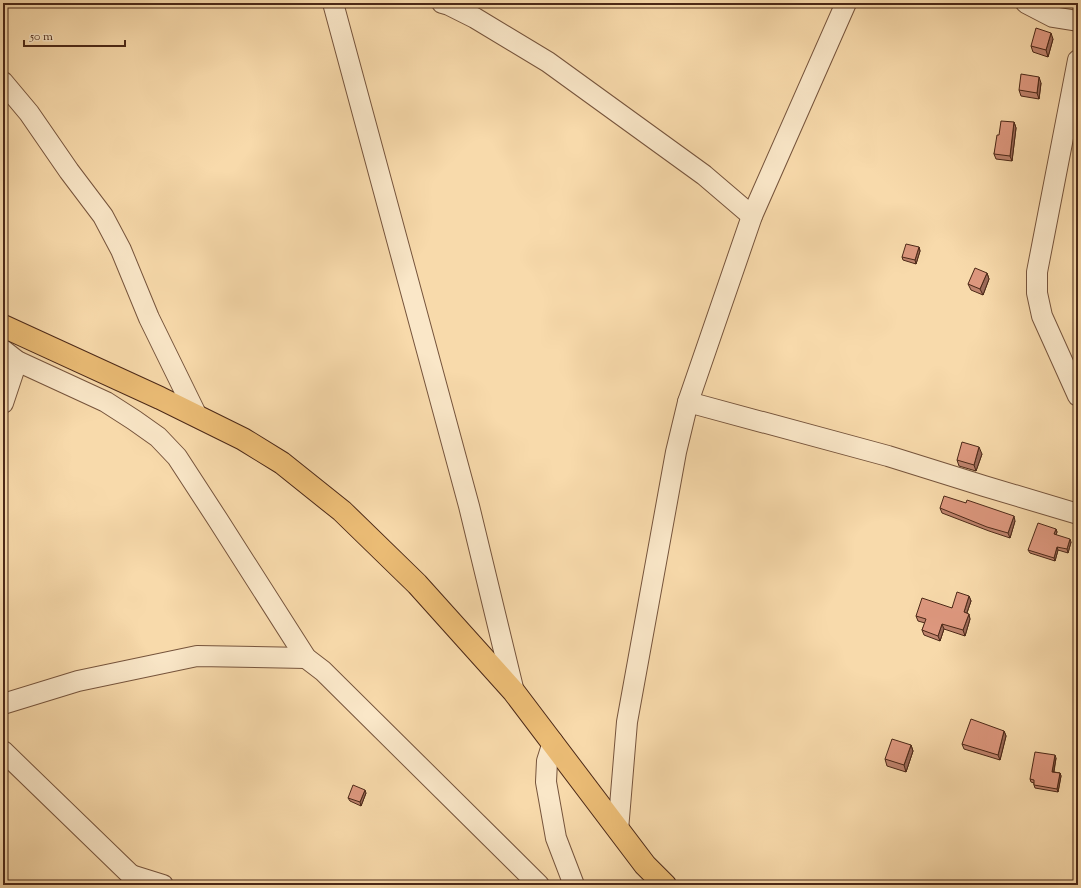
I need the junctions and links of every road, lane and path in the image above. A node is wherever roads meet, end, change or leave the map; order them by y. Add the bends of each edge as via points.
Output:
1 (333, 3) edge
2 (442, 3) edge
3 (846, 3) edge
4 (1026, 3) edge
5 (1078, 21) edge
6 (1078, 60) edge
7 (3, 82) edge
8 (752, 216) junction
9 (3, 326) edge
10 (10, 356) edge
11 (1078, 396) edge
12 (688, 402) junction
13 (3, 403) edge
14 (197, 416) junction
15 (1078, 514) edge
16 (306, 658) junction
17 (514, 692) junction
18 (3, 704) edge
19 (553, 742) junction
20 (3, 751) edge
21 (618, 830) junction
22 (134, 880) edge
23 (163, 885) edge
24 (539, 885) edge
25 (574, 885) edge
26 (665, 885) edge

1 - 17 street via 469,506
2 - 8 street via 475,18 548,62 704,174
3 - 8 street
4 - 5 street via 1053,17
6 - 11 street via 1037,272 1037,293 1042,316
7 - 14 street via 29,113 102,216 121,250 149,318
8 - 12 street
9 - 14 main road
10 - 13 street
10 - 16 street via 106,402 158,437 177,457
12 - 15 street via 888,456
12 - 21 street via 676,452 627,722
14 - 17 main road via 243,439 276,460 342,511 417,584
16 - 18 street via 197,656 78,681
16 - 24 street
17 - 19 main road
19 - 21 main road
19 - 25 street via 547,761 546,782 556,838
20 - 22 street
21 - 26 main road via 645,865
22 - 23 street

